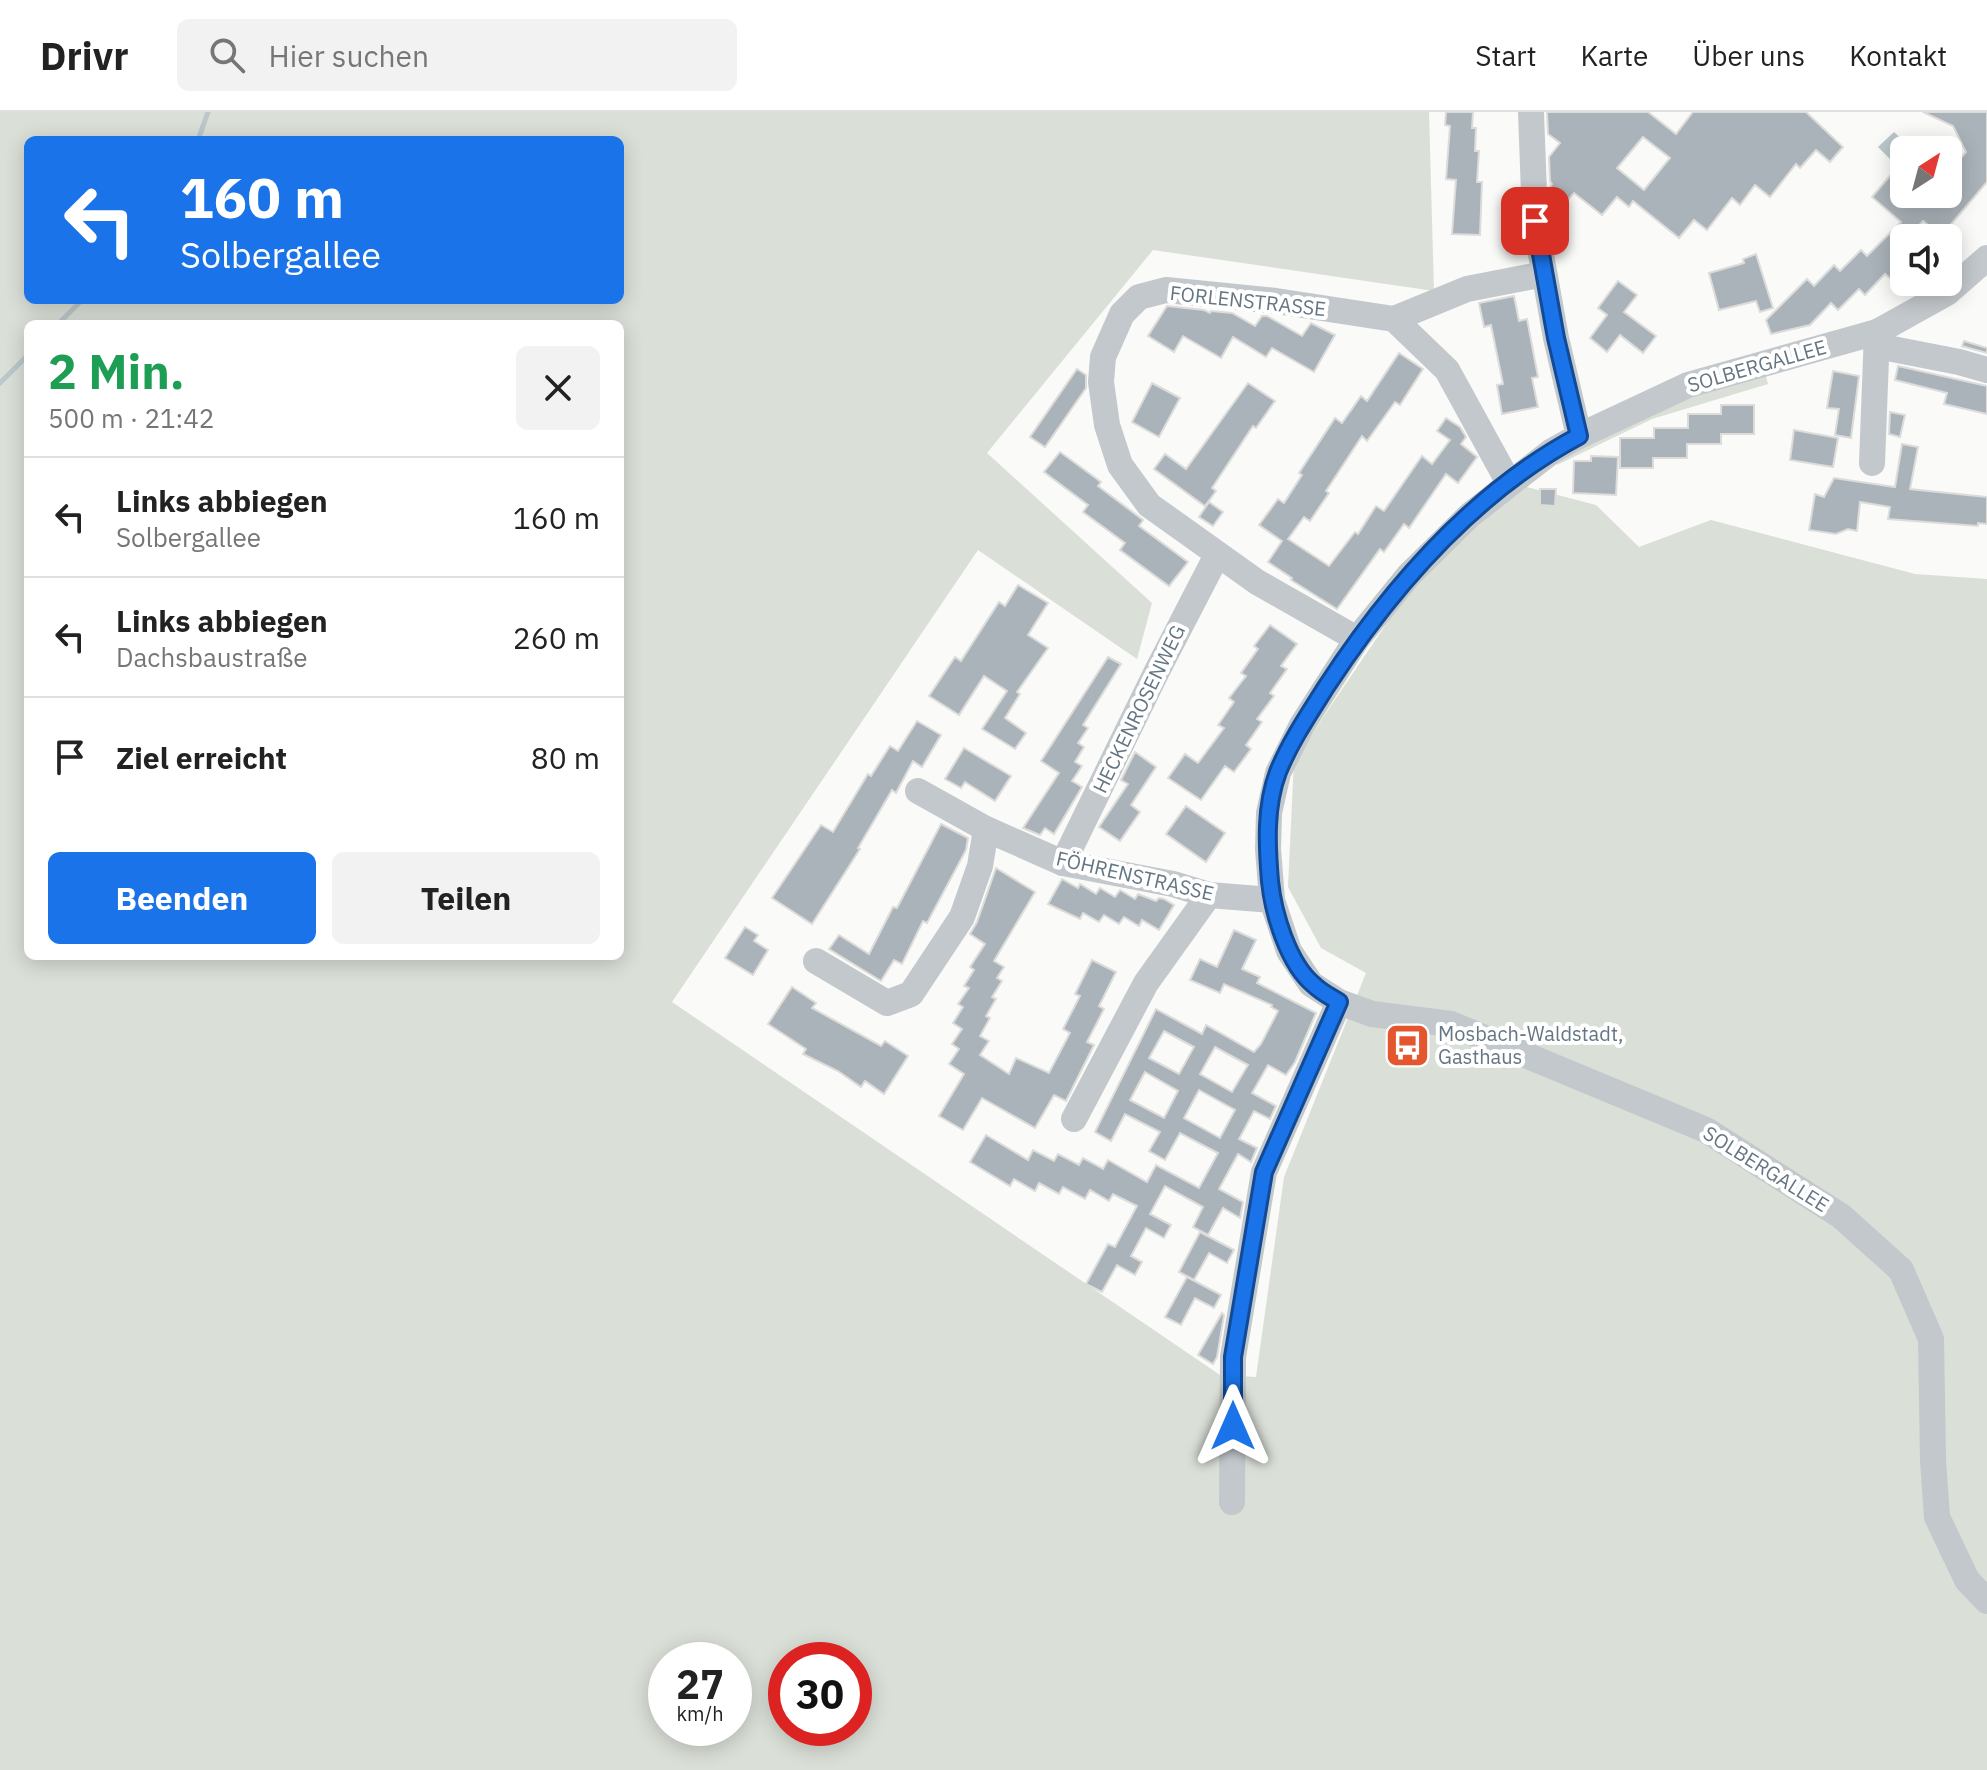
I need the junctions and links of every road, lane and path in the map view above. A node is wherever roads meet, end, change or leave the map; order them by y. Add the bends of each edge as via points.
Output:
1 (1531, 112) edge
2 (1987, 258) edge
3 (1544, 274) junction
4 (1394, 319) junction
5 (1877, 339) junction
6 (1987, 370) edge
7 (1579, 436) junction
8 (1872, 463) dead end
9 (1509, 483) junction
10 (1217, 555) junction
11 (1357, 639) junction
12 (918, 791) dead end
13 (986, 829) junction
14 (1063, 863) junction
15 (1209, 895) junction
16 (1272, 900) junction
17 (816, 961) dead end
18 (1339, 1002) junction
19 (1074, 1119) dead end
20 (1232, 1502) dead end
21 (1987, 1601) edge

1 - 3 street via 1535,221
2 - 5 street, SOLBERGALLEE via 1947,293
3 - 4 street via 1467,289
3 - 7 street
4 - 9 street via 1447,370
4 - 10 street, FORLENSTRASSE via 1166,290 1139,297 1122,314 1103,357 1101,382 1120,465 1149,505
5 - 6 street
5 - 7 street, SOLBERGALLEE via 1688,385
5 - 8 street
7 - 9 street, SOLBERGALLEE
9 - 11 street, SOLBERGALLEE via 1409,575
10 - 11 street, FORLENSTRASSE
10 - 14 street, HECKENROSENWEG
11 - 16 street, SOLBERGALLEE via 1278,773 1269,813
12 - 13 street, FÖHRENSTRASSE
13 - 14 street, FÖHRENSTRASSE
13 - 17 street via 962,917 911,994 887,1003
14 - 15 street, FÖHRENSTRASSE
15 - 16 street, FÖHRENSTRASSE
15 - 19 street via 1146,983
16 - 18 street, SOLBERGALLEE via 1289,951 1311,984
18 - 20 street via 1264,1172 1233,1357
18 - 21 street, SOLBERGALLEE via 1372,1014 1451,1024 1706,1130 1841,1216 1901,1270 1931,1339 1937,1517 1967,1580

